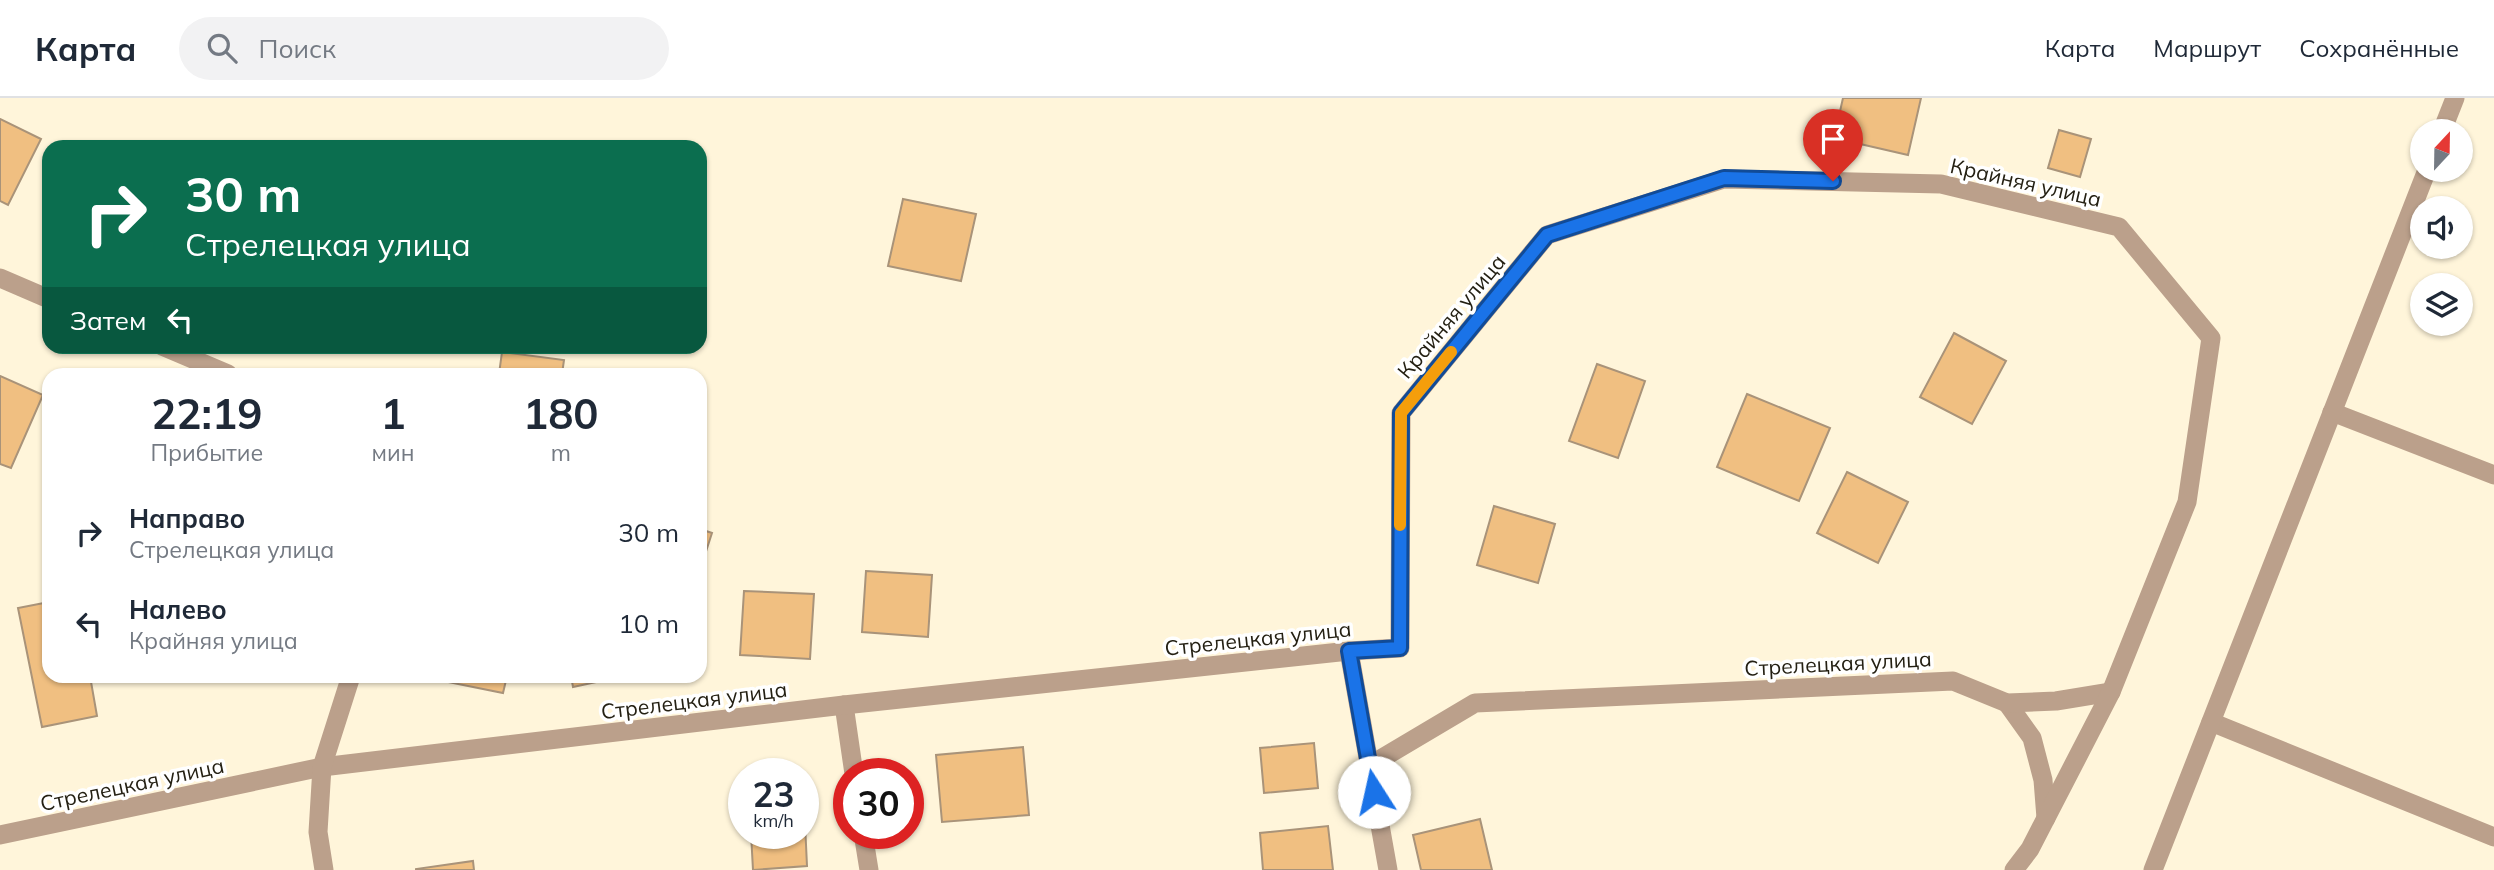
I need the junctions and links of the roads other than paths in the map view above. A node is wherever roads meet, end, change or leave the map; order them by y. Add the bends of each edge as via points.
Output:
1 (2455, 98) edge
2 (2447, 119) edge
3 (2422, 182) edge
4 (0, 278) edge
5 (42, 296) edge
6 (181, 354) edge
7 (214, 368) edge
8 (2332, 412) junction
9 (2494, 475) edge
10 (1400, 648) joint
11 (1349, 651) junction
12 (349, 683) edge
13 (2111, 692) junction
14 (2007, 703) junction
15 (844, 705) junction
16 (2211, 722) junction
17 (852, 758) edge
18 (322, 766) junction
19 (1370, 766) junction
20 (2046, 819) junction
21 (0, 835) edge
22 (2494, 837) edge
23 (866, 849) edge
24 (324, 870) edge
25 (869, 870) edge
26 (1388, 870) edge
27 (2014, 870) edge
28 (2153, 870) edge

1 - 2 street
3 - 8 street
4 - 5 street
6 - 7 street
8 - 9 street
8 - 16 street
10 - 11 street, Стрелецкая улица
10 - 13 street, Крайняя улица via 1401,413 1547,235 1724,178 1941,184 2119,227 2211,338 2187,502
11 - 15 street, Стрелецкая улица
11 - 19 street
12 - 18 street
13 - 14 street, Стрелецкая улица
13 - 20 street, Крайняя улица
14 - 19 street, Стрелецкая улица via 1953,681 1475,703
14 - 20 street via 2032,738 2043,780
15 - 17 street
15 - 18 street, Стрелецкая улица
16 - 22 street
16 - 28 street
18 - 21 street, Стрелецкая улица
18 - 24 street via 318,832
19 - 26 street
20 - 27 street, Крайняя улица
23 - 25 street

